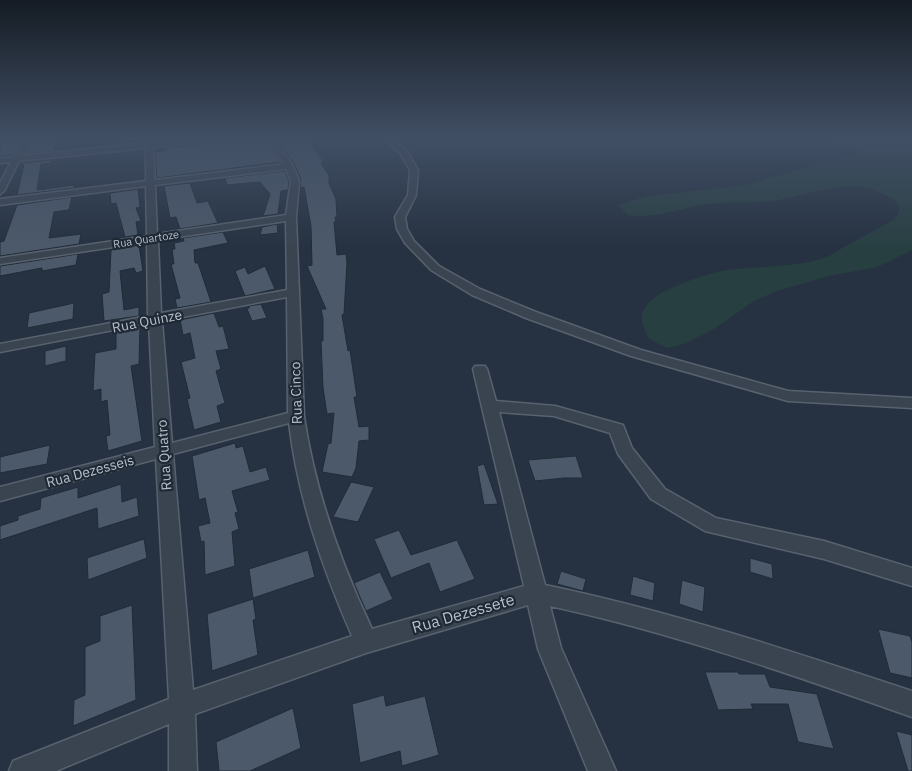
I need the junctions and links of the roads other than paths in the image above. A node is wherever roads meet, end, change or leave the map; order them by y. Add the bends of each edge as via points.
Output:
1 (9, 175) edge
2 (151, 175) edge
3 (217, 175) edge
4 (292, 175) edge
5 (414, 175) edge
6 (151, 183) junction
7 (0, 191) edge
8 (0, 202) edge
9 (291, 217) junction
10 (153, 238) junction
11 (0, 261) edge
12 (293, 292) junction
13 (155, 319) junction
14 (0, 348) edge
15 (480, 369) dead end
16 (912, 403) edge
17 (489, 406) junction
18 (296, 416) junction
19 (163, 452) junction
20 (0, 494) edge
21 (912, 577) edge
22 (535, 593) junction
23 (366, 642) junction
24 (912, 704) edge
25 (182, 706) junction
26 (23, 771) edge
27 (182, 771) edge
28 (602, 771) edge

1 - 7 street
2 - 6 street, Rua Quatro
3 - 6 street
4 - 9 street, Rua Cinco
5 - 16 street via 412,195 400,217 402,229 410,243 435,268 476,292 636,353 788,396
6 - 8 street
6 - 10 street, Rua Quatro
9 - 10 street, Rua Quartoze
9 - 12 street, Rua Cinco
10 - 11 street, Rua Quartoze
10 - 13 street, Rua Quatro
12 - 13 street, Rua Quinze
12 - 18 street, Rua Cinco
13 - 14 street, Rua Quinze
13 - 19 street, Rua Quatro
15 - 17 street
17 - 21 street via 555,411 616,429 624,450 658,494 712,525 824,550
17 - 22 street
18 - 19 street, Rua Dezesseis
18 - 23 street, Rua Cinco via 305,475 320,526 343,592
19 - 20 street, Rua Dezesseis
19 - 25 street, Rua Quatro
22 - 23 street, Rua Dezessete
22 - 24 street, Rua Dezessete via 607,608 725,641
22 - 28 street via 550,649
23 - 25 street, Rua Dezessete
25 - 26 street, Rua Dezessete
25 - 27 street, Rua Quatro

